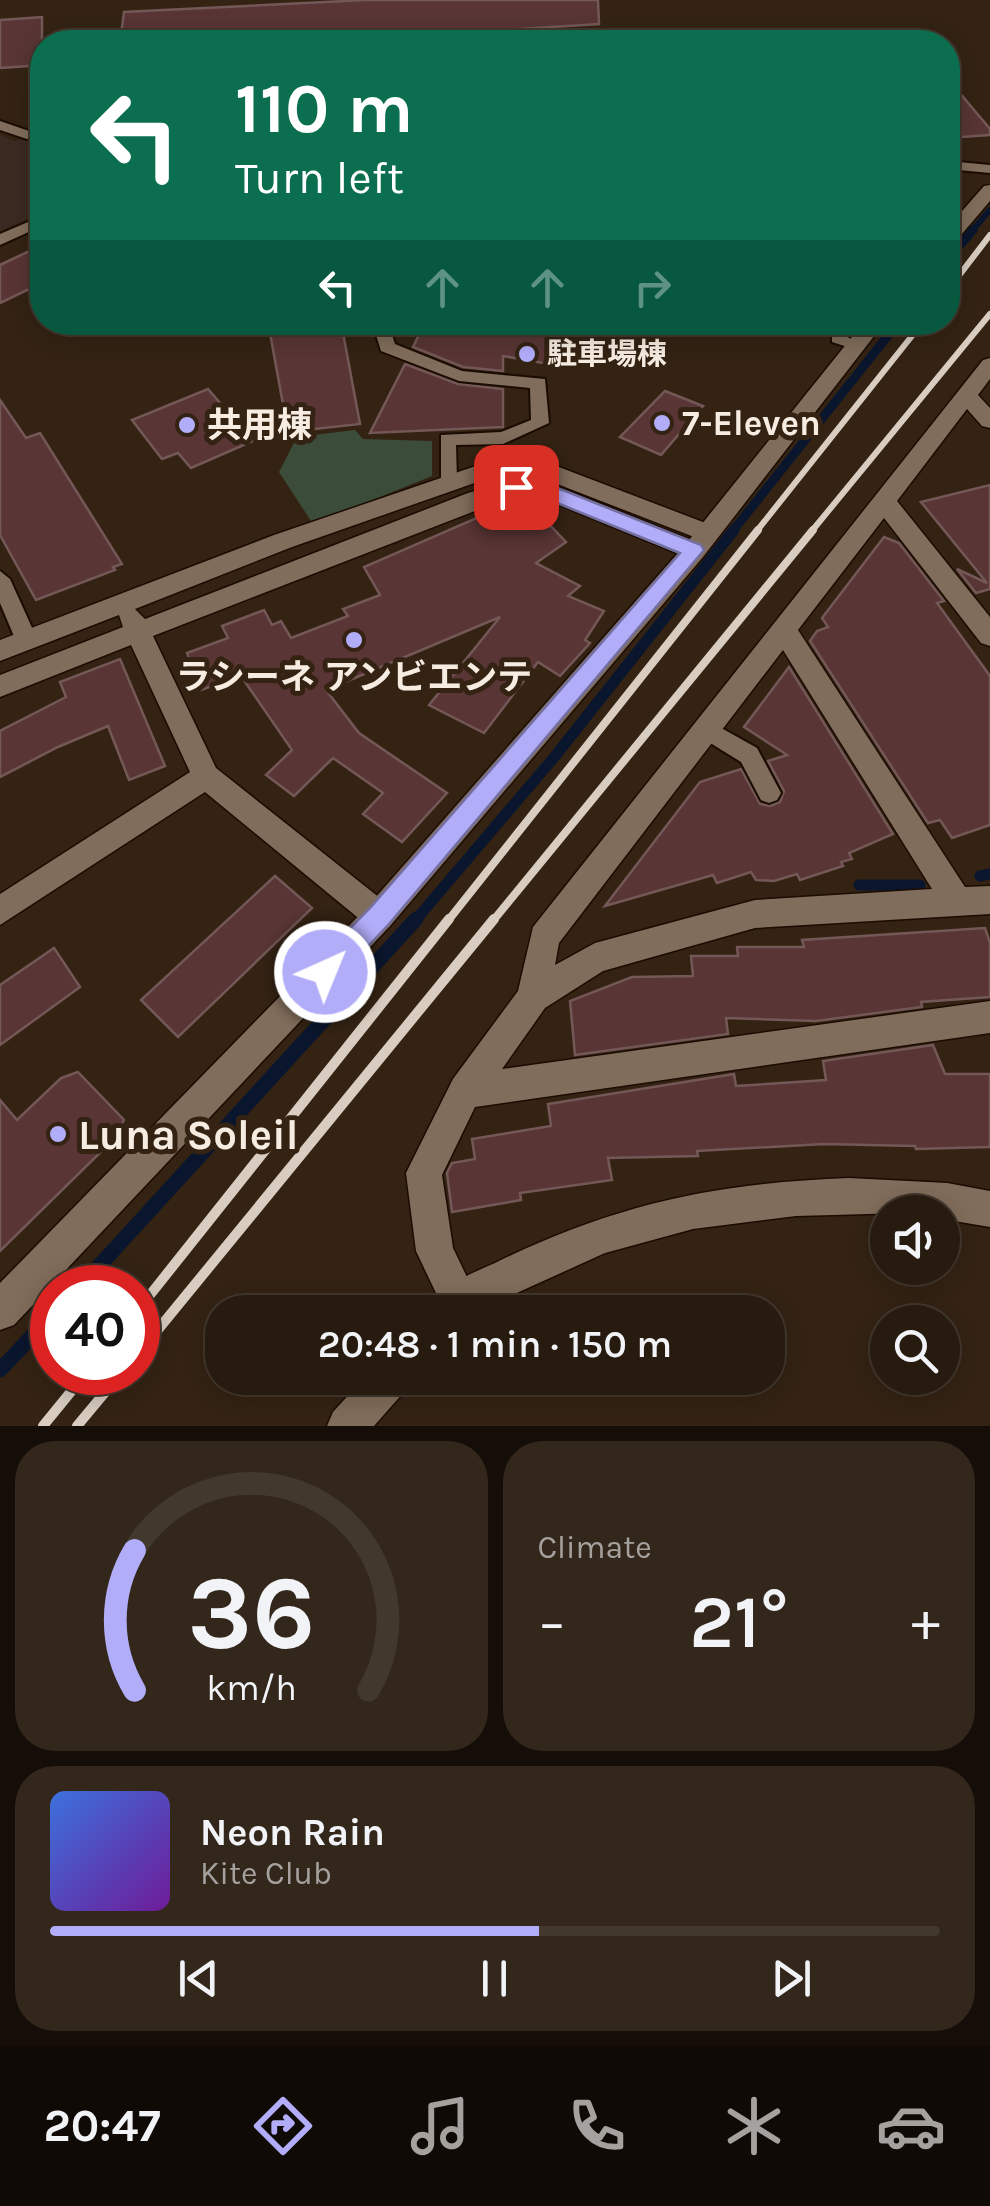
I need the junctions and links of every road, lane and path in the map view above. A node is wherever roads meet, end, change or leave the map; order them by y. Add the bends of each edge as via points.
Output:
1 (0, 125) edge
2 (27, 135) dead end
3 (960, 165) edge
4 (990, 168) edge
5 (990, 190) edge
6 (960, 214) edge
7 (30, 226) edge
8 (0, 240) edge
9 (384, 335) edge
10 (857, 335) edge
11 (990, 365) edge
12 (967, 396) junction
13 (990, 420) edge
14 (448, 481) junction
15 (884, 501) junction
16 (700, 542) junction
17 (0, 580) edge
18 (124, 604) junction
19 (784, 631) junction
20 (138, 632) junction
21 (990, 636) edge
22 (26, 642) junction
23 (0, 651) edge
24 (0, 686) edge
25 (708, 729) junction
26 (206, 776) junction
27 (769, 792) dead end
28 (990, 900) edge
29 (958, 904) junction
30 (0, 911) edge
31 (380, 916) junction
32 (534, 997) junction
33 (990, 1017) edge
34 (465, 1091) junction
35 (990, 1210) edge
36 (449, 1295) edge
37 (476, 1295) edge
38 (0, 1311) edge
39 (375, 1395) edge
40 (347, 1426) edge

1 - 2 lane
3 - 4 lane
5 - 6 street
7 - 8 lane
9 - 14 lane via 387,347 460,376 539,383 540,422 502,438 447,439
10 - 16 street
11 - 12 street
12 - 13 street
12 - 15 street
14 - 16 street via 505,464 524,466
14 - 18 street
15 - 19 street
15 - 21 street
16 - 20 street via 516,487
16 - 31 street
17 - 22 lane
18 - 20 street
18 - 22 street
19 - 25 street
19 - 29 street
20 - 24 street
20 - 26 street
22 - 23 street
25 - 27 lane via 749,755
25 - 32 street via 544,937
26 - 30 street
26 - 31 street
28 - 29 street
29 - 32 street via 754,914 595,958
31 - 38 street
32 - 34 street
33 - 34 street
34 - 36 street via 424,1173 435,1251
35 - 37 street via 942,1198 743,1201 606,1233
39 - 40 street

